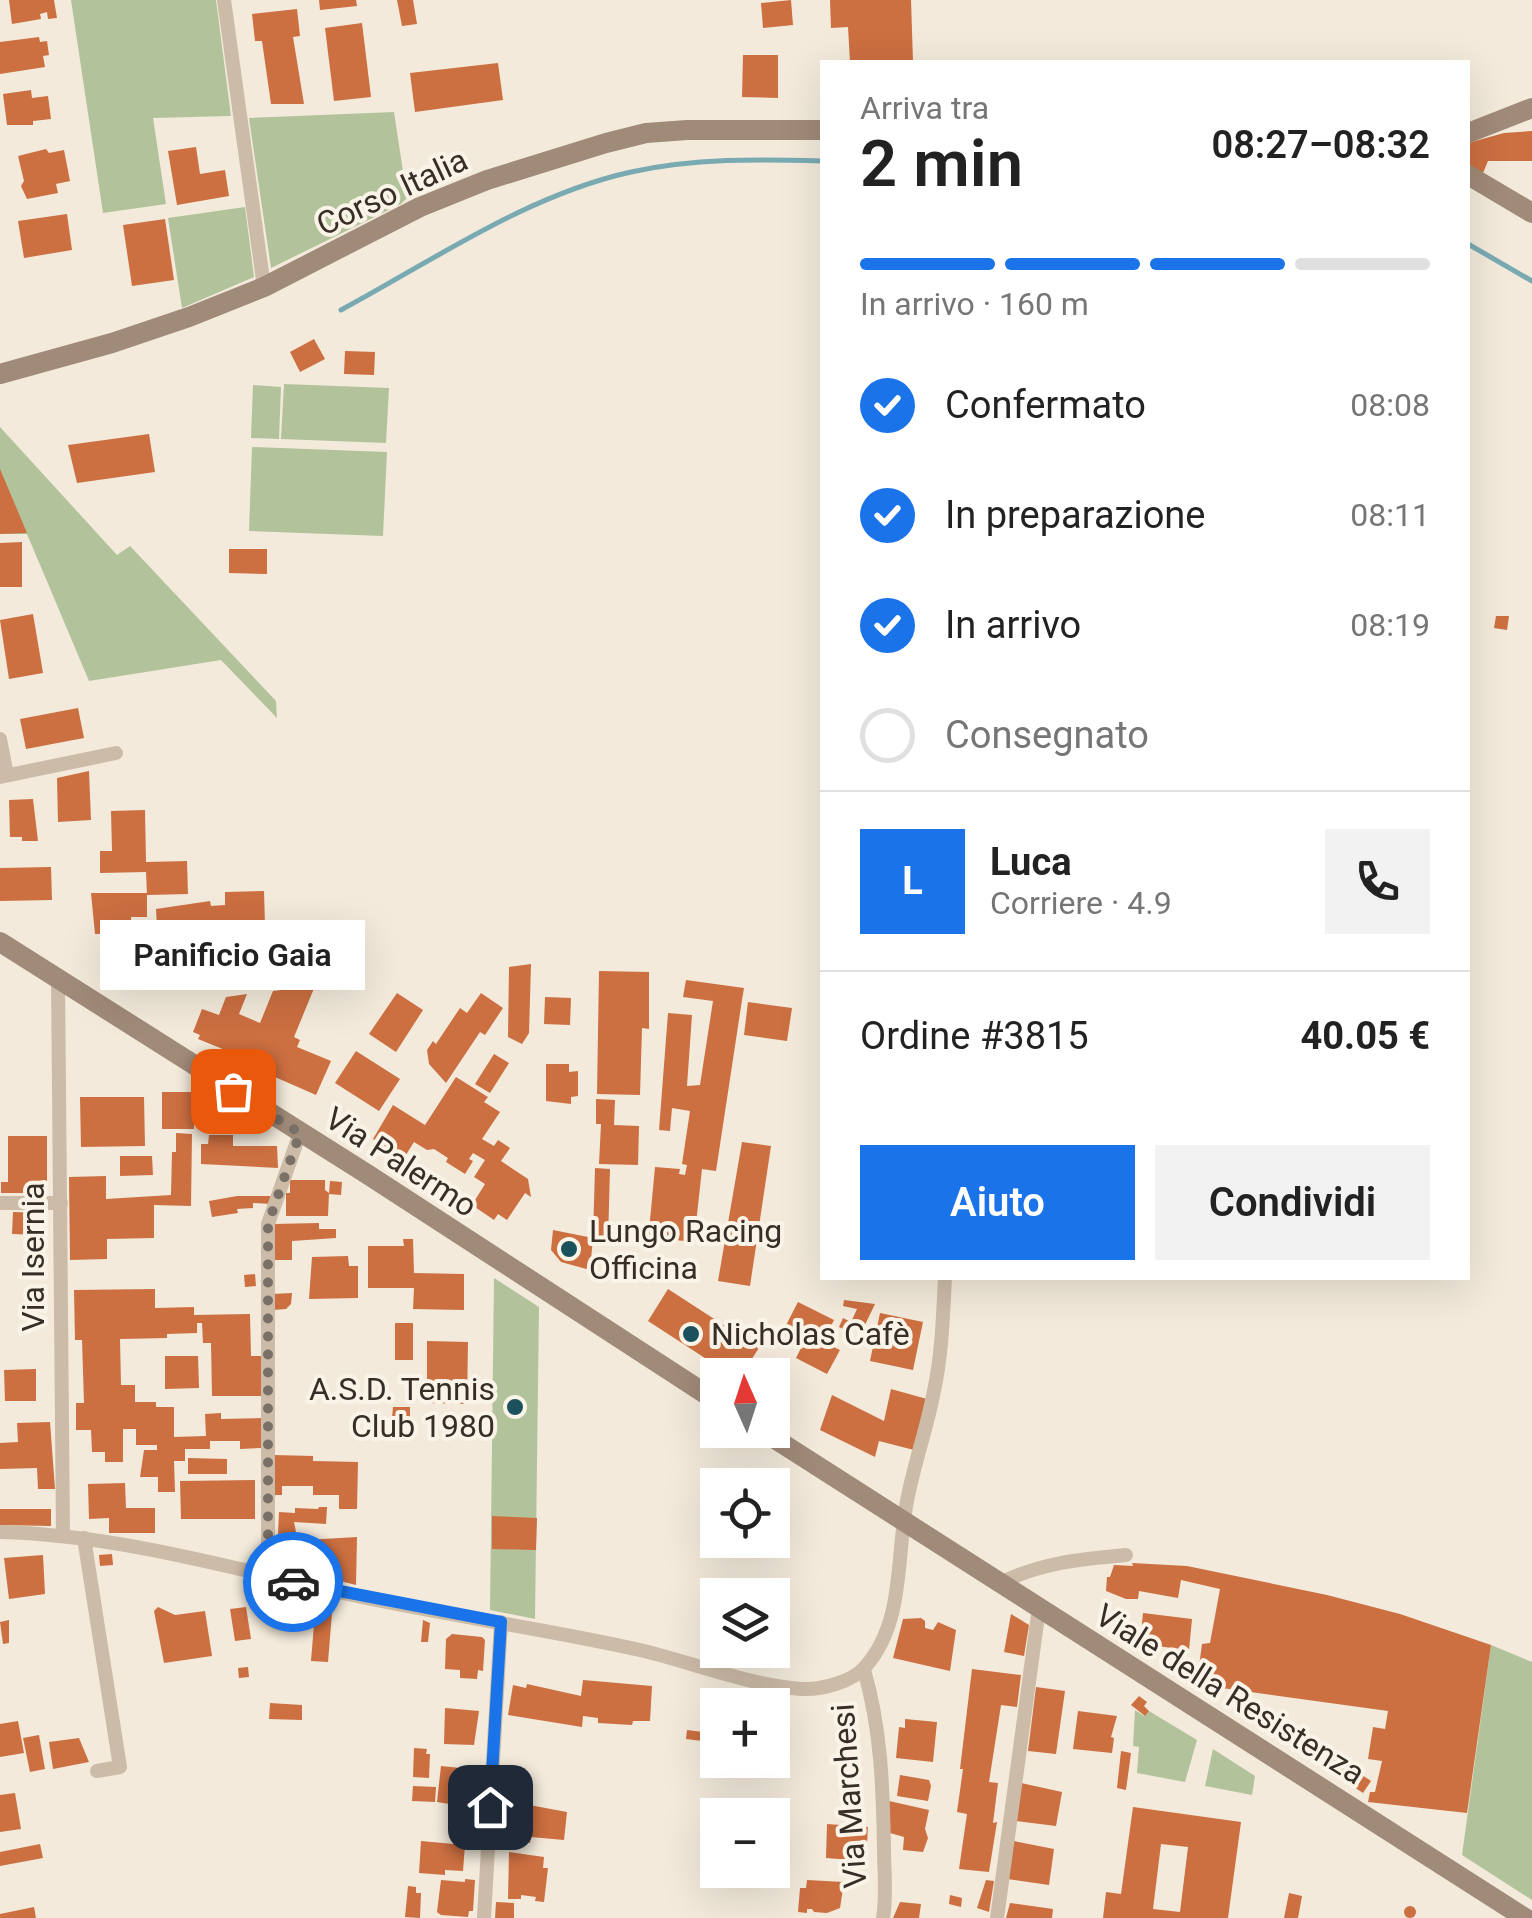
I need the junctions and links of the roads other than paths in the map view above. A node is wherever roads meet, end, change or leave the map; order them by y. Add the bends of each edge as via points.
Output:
1 (224, 0) edge
2 (1532, 108) edge
3 (820, 130) edge
4 (1470, 132) edge
5 (1470, 176) edge
6 (1532, 212) edge
7 (264, 287) junction
8 (0, 374) edge
9 (0, 738) edge
10 (116, 753) dead end
11 (3, 776) edge
12 (0, 942) edge
13 (58, 980) junction
14 (300, 1133) junction
15 (0, 1203) edge
16 (60, 1204) junction
17 (945, 1280) edge
18 (700, 1390) edge
19 (789, 1448) edge
20 (903, 1521) junction
21 (0, 1532) edge
22 (63, 1534) junction
23 (84, 1538) junction
24 (1126, 1555) dead end
25 (268, 1576) junction
26 (1000, 1583) junction
27 (1039, 1608) junction
28 (501, 1622) junction
29 (864, 1670) junction
30 (97, 1772) dead end
31 (484, 1918) edge
32 (884, 1918) edge
33 (997, 1918) edge
34 (1525, 1918) edge

1 - 7 street
2 - 4 main road
3 - 7 main road, Corso Italia via 688,130 606,143 420,207
5 - 6 main road
7 - 8 main road, Corso Italia via 112,343
9 - 11 street
10 - 11 street
12 - 13 main road, Via Palermo
13 - 14 main road, Via Palermo
13 - 16 street, Via Isernia
14 - 18 main road, Via Palermo
14 - 25 street via 268,1224
15 - 16 street
16 - 22 street, Via Isernia
17 - 20 street via 935,1388
19 - 20 main road
20 - 26 main road, Viale della Resistenza
20 - 29 street via 888,1626
21 - 22 street
22 - 23 street
23 - 25 street
23 - 30 street via 120,1767
24 - 26 street via 1070,1559
25 - 28 street
26 - 27 main road, Viale della Resistenza
27 - 33 street
27 - 34 main road, Viale della Resistenza
28 - 29 street via 802,1689 836,1684
28 - 31 street
29 - 32 street, Via Marchesi via 878,1738

